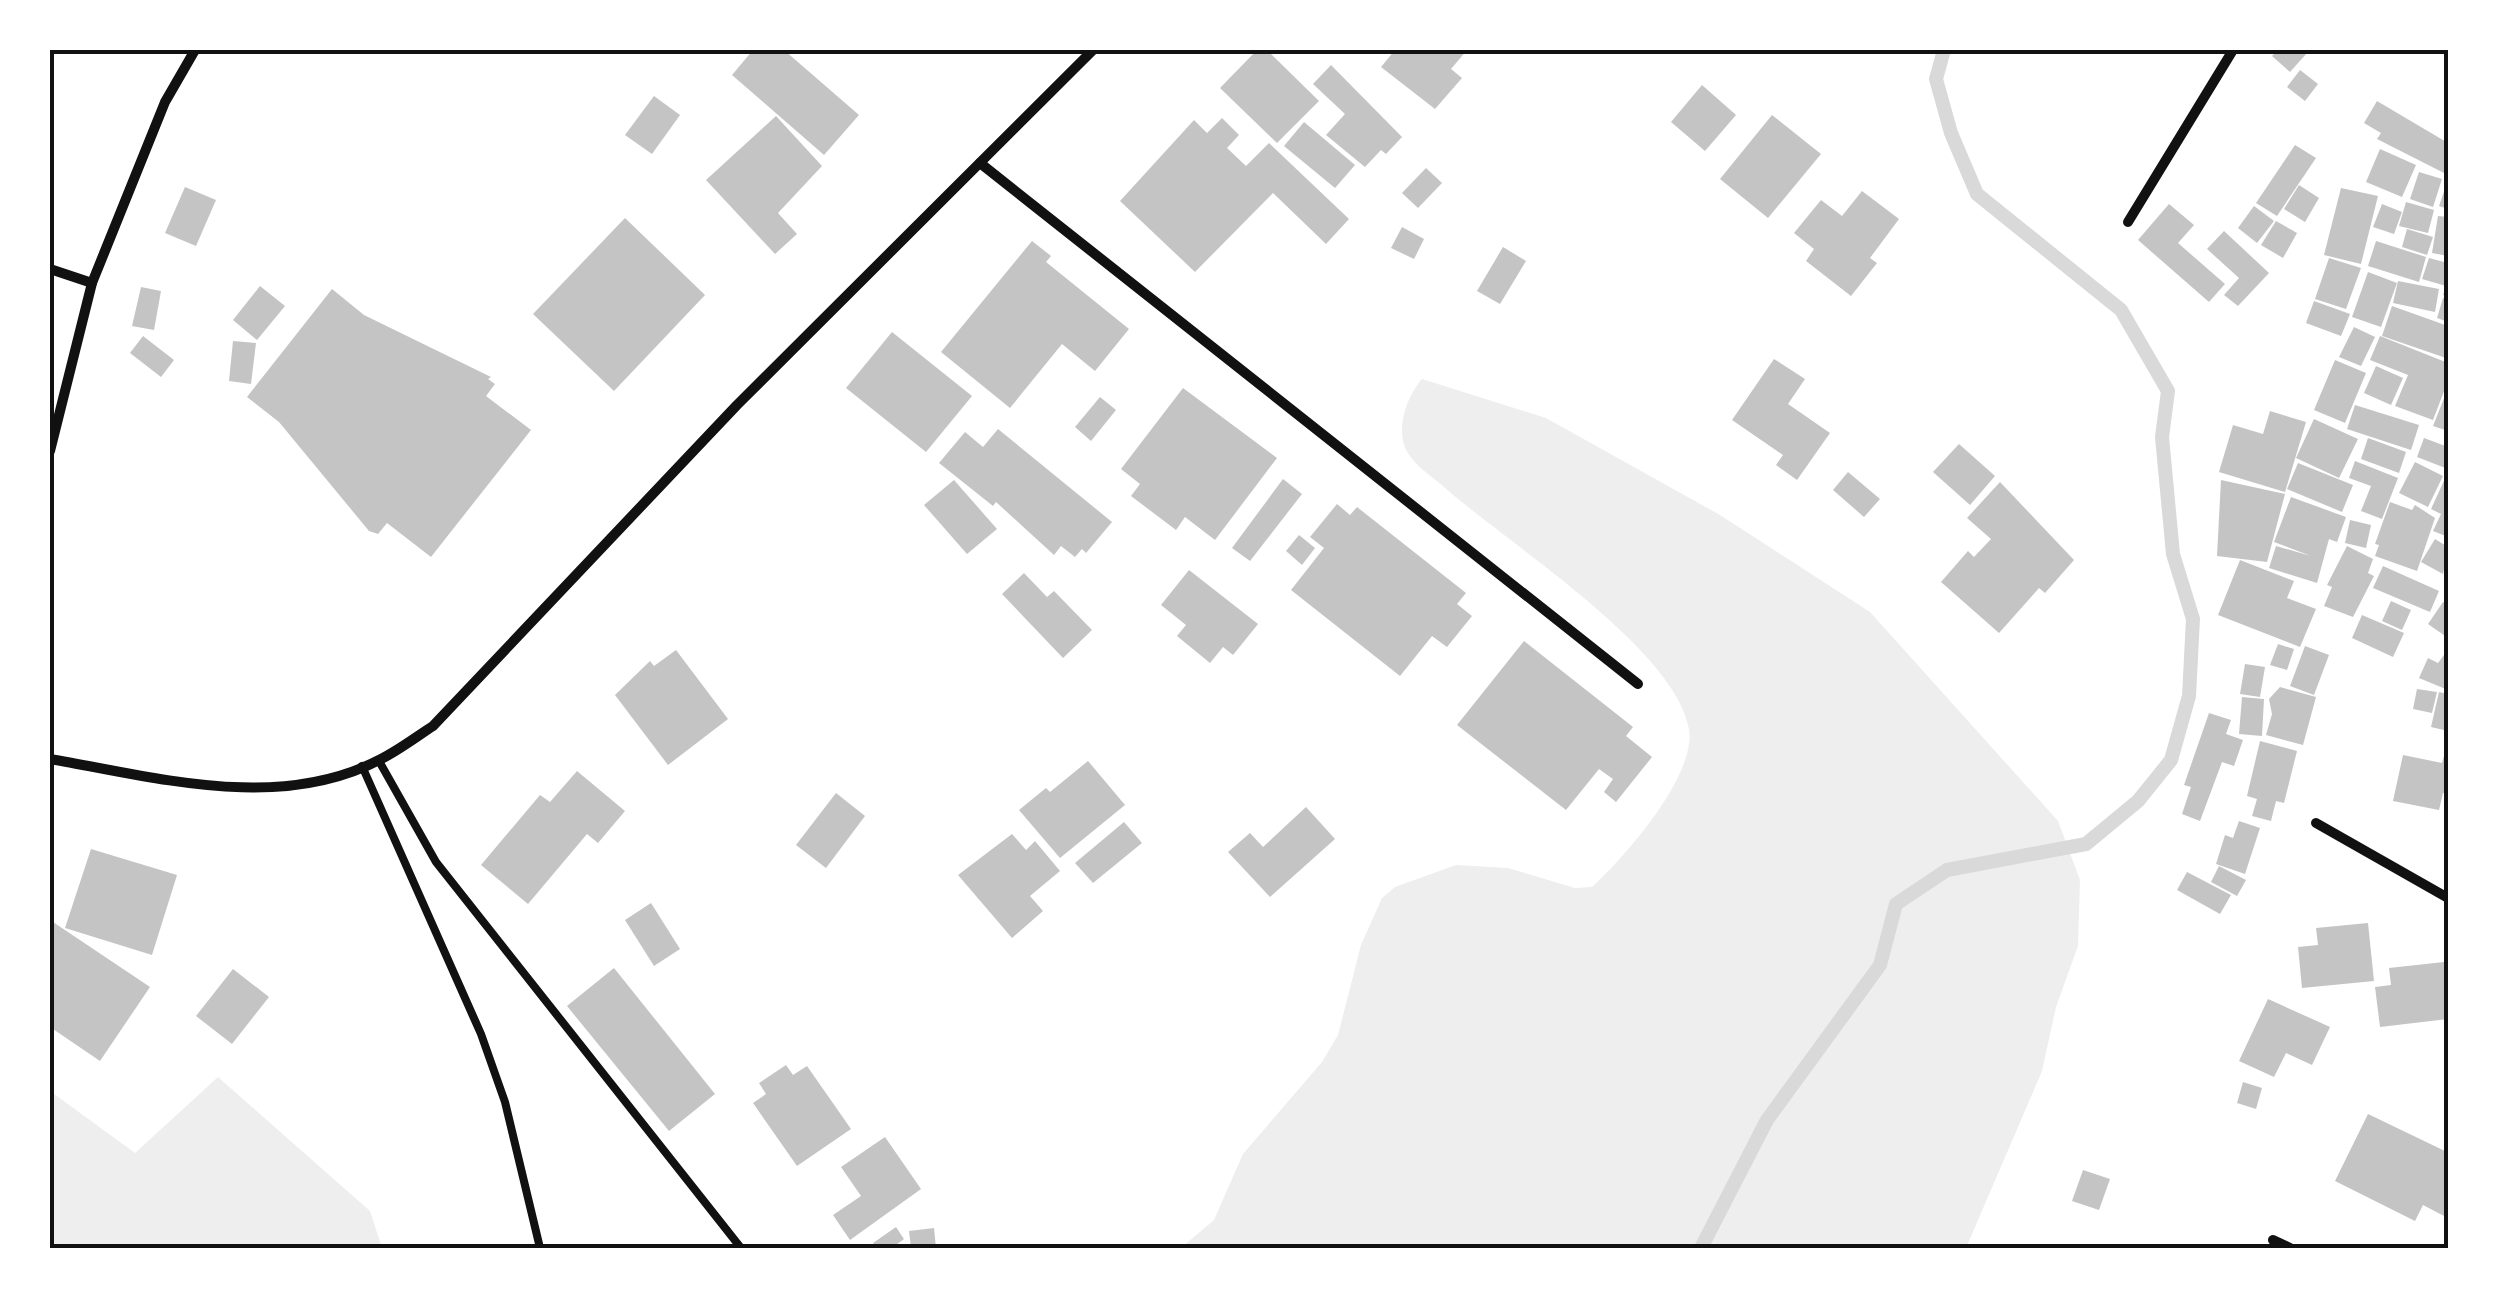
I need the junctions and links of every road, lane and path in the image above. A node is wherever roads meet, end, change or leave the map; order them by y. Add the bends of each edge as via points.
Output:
1 (195, 50) edge
2 (1093, 50) edge
3 (2233, 50) edge
4 (980, 162) junction
5 (2128, 222) dead end
6 (50, 269) edge
7 (92, 283) junction
8 (50, 452) edge
9 (1638, 684) dead end
10 (50, 759) edge
11 (379, 761) junction
12 (362, 766) junction
13 (2316, 823) dead end
14 (2448, 898) edge
15 (2273, 1240) dead end
16 (540, 1248) edge
17 (741, 1248) edge
18 (2290, 1248) edge

1 - 7 street via 165,102
2 - 4 street
3 - 5 street
4 - 9 street
4 - 11 street via 737,405 488,672 433,726
6 - 7 street
7 - 8 street
10 - 12 street via 226,790 311,782
11 - 12 street
11 - 17 lane via 436,862
12 - 16 lane via 481,1034 505,1102
13 - 14 street
15 - 18 street

